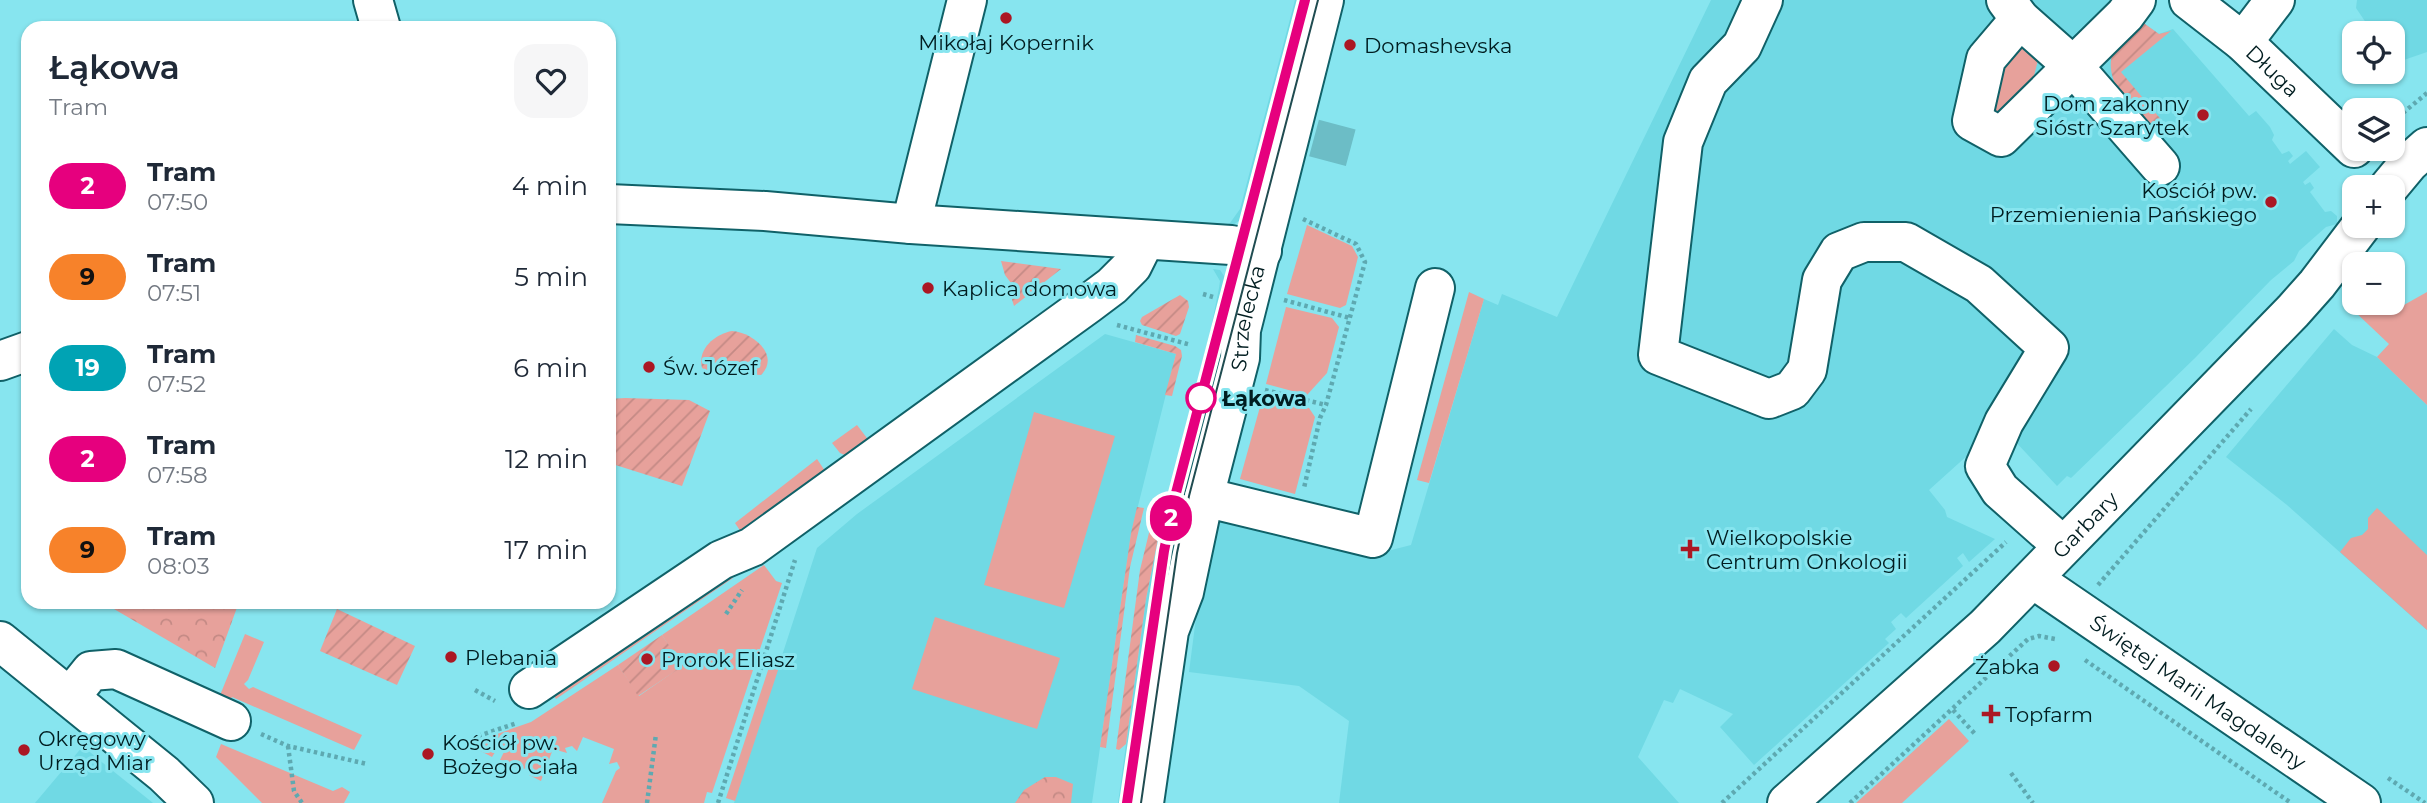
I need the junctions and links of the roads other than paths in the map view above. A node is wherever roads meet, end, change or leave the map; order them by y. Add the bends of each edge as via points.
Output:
1 (373, 0) edge
2 (967, 0) edge
3 (1324, 0) edge
4 (1763, 0) edge
5 (2136, 0) edge
6 (2189, 0) edge
7 (2275, 0) edge
8 (2013, 9) edge
9 (379, 21) edge
10 (2243, 42) junction
11 (2072, 65) junction
12 (2342, 137) edge
13 (2367, 161) edge
14 (2410, 161) edge
15 (2160, 166) dead end
16 (616, 204) edge
17 (911, 224) junction
18 (2352, 238) edge
19 (1145, 240) junction
20 (1262, 251) junction
21 (1435, 288) dead end
22 (21, 354) edge
23 (0, 361) edge
24 (1204, 496) junction
25 (2049, 534) junction
26 (2033, 579) junction
27 (0, 641) edge
28 (529, 689) dead end
29 (70, 697) junction
30 (231, 721) road end
31 (194, 803) edge
32 (1144, 803) edge
33 (1787, 803) edge
34 (2361, 803) edge

1 - 9 street
2 - 17 street
3 - 20 street, Strzelecka via 1302,136
4 - 25 street via 1742,46 1708,81 1683,142 1658,355 1769,399 1792,390 1807,370 1822,280 1839,252 1864,242 1906,242 1979,284 2049,348 2004,422 1985,466 2000,490
5 - 11 street
6 - 10 street, Długa
7 - 10 street
8 - 11 street
8 - 11 street via 1986,59 1972,121 2000,136
10 - 12 street, Długa
11 - 15 street
13 - 14 street, Długa via 2378,172
16 - 17 street
17 - 19 street
18 - 25 street, Garbary via 2293,311
19 - 20 street
19 - 28 street via 1132,266 1100,295 752,547 721,560
20 - 24 street, Strzelecka
21 - 24 street via 1373,538
22 - 23 street
24 - 32 street, Strzelecka via 1184,592 1169,631
25 - 26 street, Garbary
26 - 33 street, Garbary
26 - 34 street, Świętej Marii Magdaleny via 2068,625
27 - 29 street
29 - 30 street via 91,671 116,669
29 - 31 street

